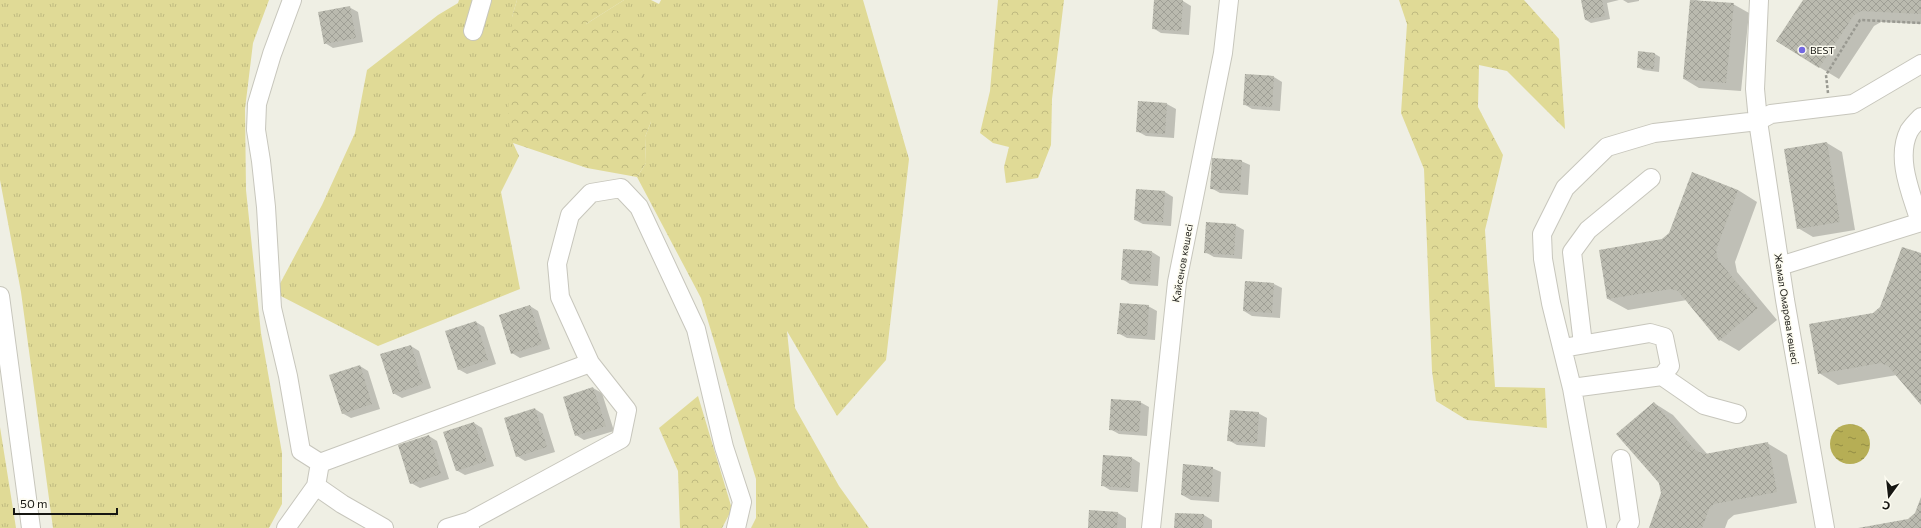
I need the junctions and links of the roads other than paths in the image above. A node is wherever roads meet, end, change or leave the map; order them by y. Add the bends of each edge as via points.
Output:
1 (292, 0) edge
2 (482, 0) edge
3 (1229, 0) edge
4 (1759, 0) edge
5 (1770, 0) edge
6 (473, 30) dead end
7 (1921, 64) edge
8 (1755, 89) junction
9 (1921, 117) edge
10 (1758, 121) junction
11 (1651, 178) dead end
12 (1921, 222) edge
13 (1780, 266) junction
14 (0, 296) edge
15 (1583, 344) junction
16 (1563, 348) junction
17 (590, 363) junction
18 (1662, 376) junction
19 (1572, 388) junction
20 (1737, 414) dead end
21 (1621, 460) dead end
22 (320, 463) junction
23 (316, 486) junction
24 (470, 524) edge
25 (30, 528) edge
26 (286, 528) edge
27 (384, 528) edge
28 (447, 528) edge
29 (736, 528) edge
30 (1151, 528) edge
31 (1597, 528) edge
32 (1626, 528) edge
33 (1825, 528) edge

1 - 22 street via 257,104 256,130 266,207 272,308 288,376 300,451
2 - 6 street
3 - 30 street, Қайсенов көшесі via 1223,53 1177,282
4 - 8 street, Жамал Омарова көшесі
5 - 8 street, Жамал Омарова көшесі via 1764,67
7 - 10 street via 1853,104 1771,114
8 - 10 street, Жамал Омарова көшесі
9 - 12 street via 1909,131 1903,153 1908,184
10 - 13 street, Жамал Омарова көшесі
10 - 16 street via 1654,133 1607,147 1565,188 1542,234 1543,259 1551,303
11 - 15 street via 1588,230 1572,252
12 - 13 street
13 - 33 street, Жамал Омарова көшесі
14 - 25 street
15 - 16 street
15 - 18 street via 1650,333 1664,337 1670,366
16 - 19 street
17 - 22 street
17 - 24 street via 627,410 622,440
17 - 29 street via 560,297 557,264 570,215 591,193 621,188 639,208 696,329 724,447 742,502
18 - 19 street
18 - 20 street via 1704,405
19 - 31 street
21 - 32 street via 1630,522
22 - 23 street
23 - 26 street
23 - 27 street
24 - 28 street

